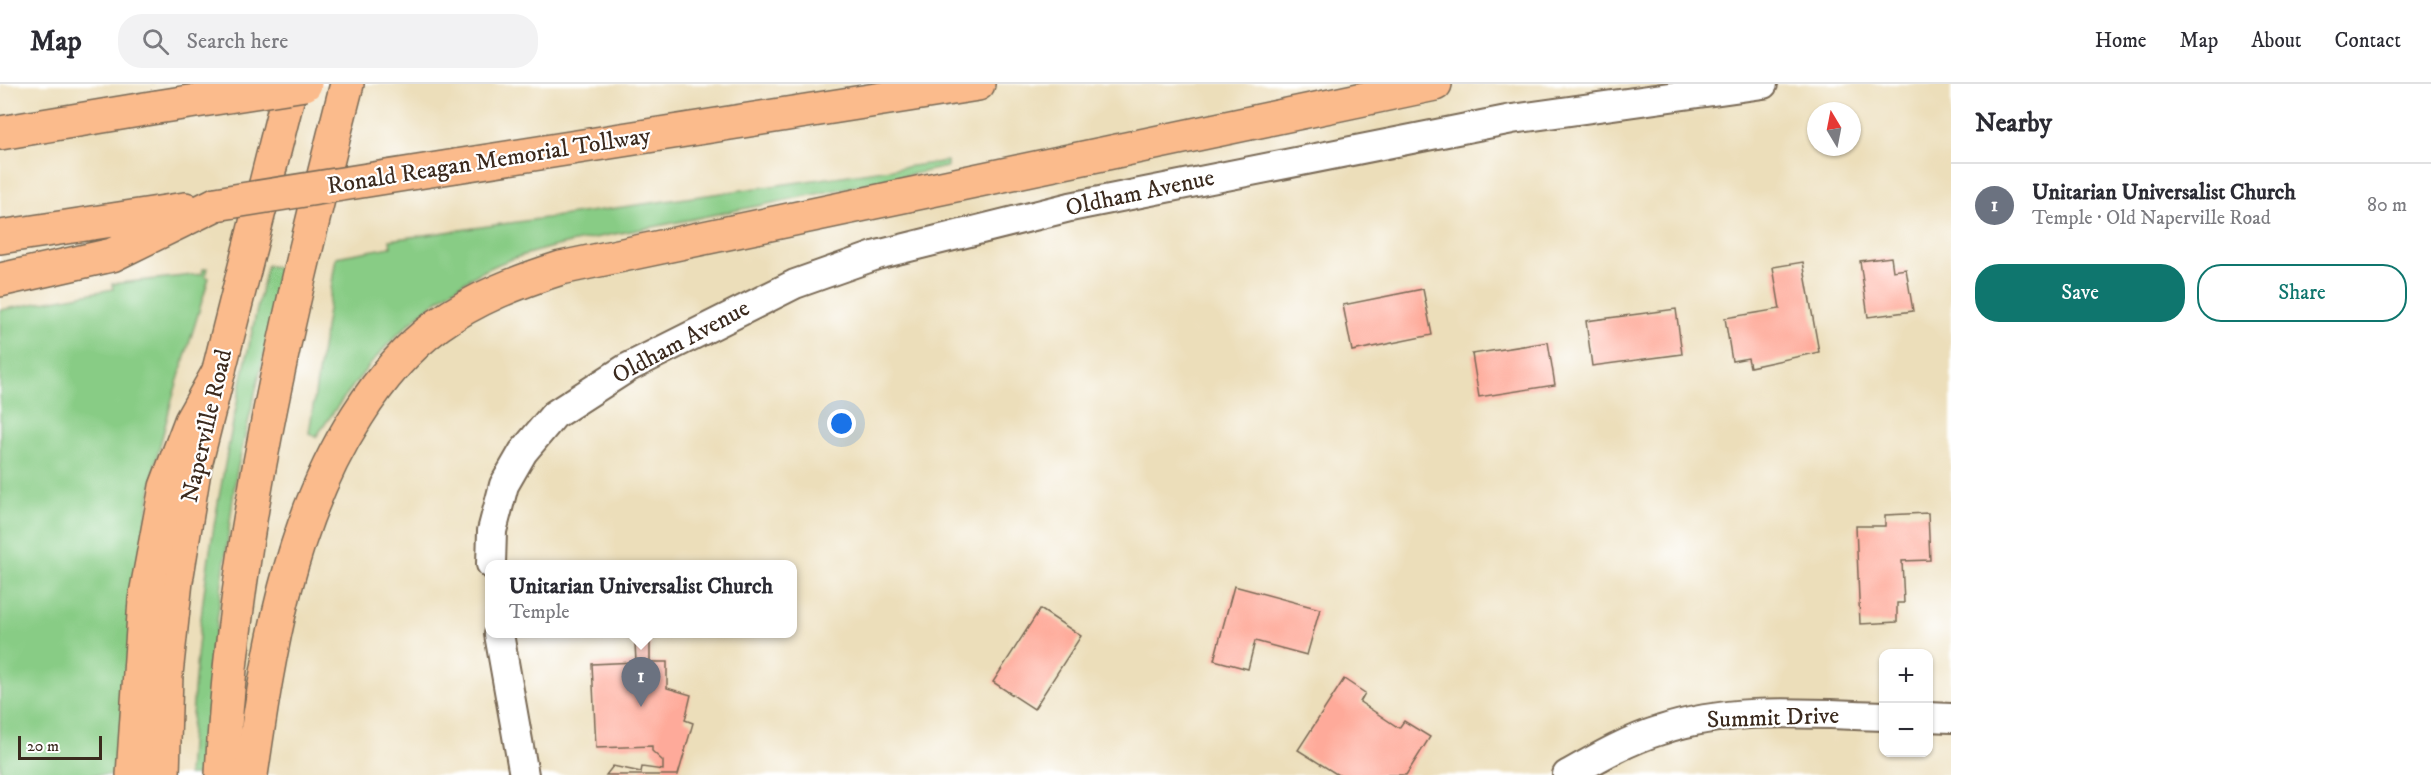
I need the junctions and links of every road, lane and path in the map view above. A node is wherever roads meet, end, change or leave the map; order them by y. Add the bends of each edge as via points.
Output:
1 (291, 84) edge
2 (305, 84) edge
3 (347, 84) edge
4 (978, 84) edge
5 (1435, 84) edge
6 (1763, 84) edge
7 (0, 133) edge
8 (216, 204) junction
9 (0, 237) edge
10 (0, 280) edge
11 (219, 371) junction
12 (492, 560) edge
13 (500, 638) edge
14 (1879, 716) edge
15 (1933, 717) edge
16 (1951, 718) edge
17 (133, 775) edge
18 (163, 775) edge
19 (222, 775) edge
20 (251, 775) edge
21 (524, 775) edge
22 (1567, 775) edge

1 - 11 main road, Naperville Road
2 - 7 main road, bridge
3 - 19 main road via 259,460 237,596
4 - 8 main road, Ronald Reagan Memorial Tollway, bridge
5 - 20 main road via 561,268 521,281 463,309 421,339 390,369 328,466 310,507 279,608
6 - 12 street, Oldham Avenue via 1501,121 1070,207 877,255 795,284 627,368 554,415 523,452 504,486 492,531
8 - 9 main road, Ronald Reagan Memorial Tollway
8 - 10 main road via 112,255
11 - 17 main road via 191,420 166,486 145,600
11 - 18 main road, Naperville Road via 195,465 176,581 166,674
13 - 21 street
14 - 22 street, Summit Drive via 1771,713 1697,721 1627,743
15 - 16 street

